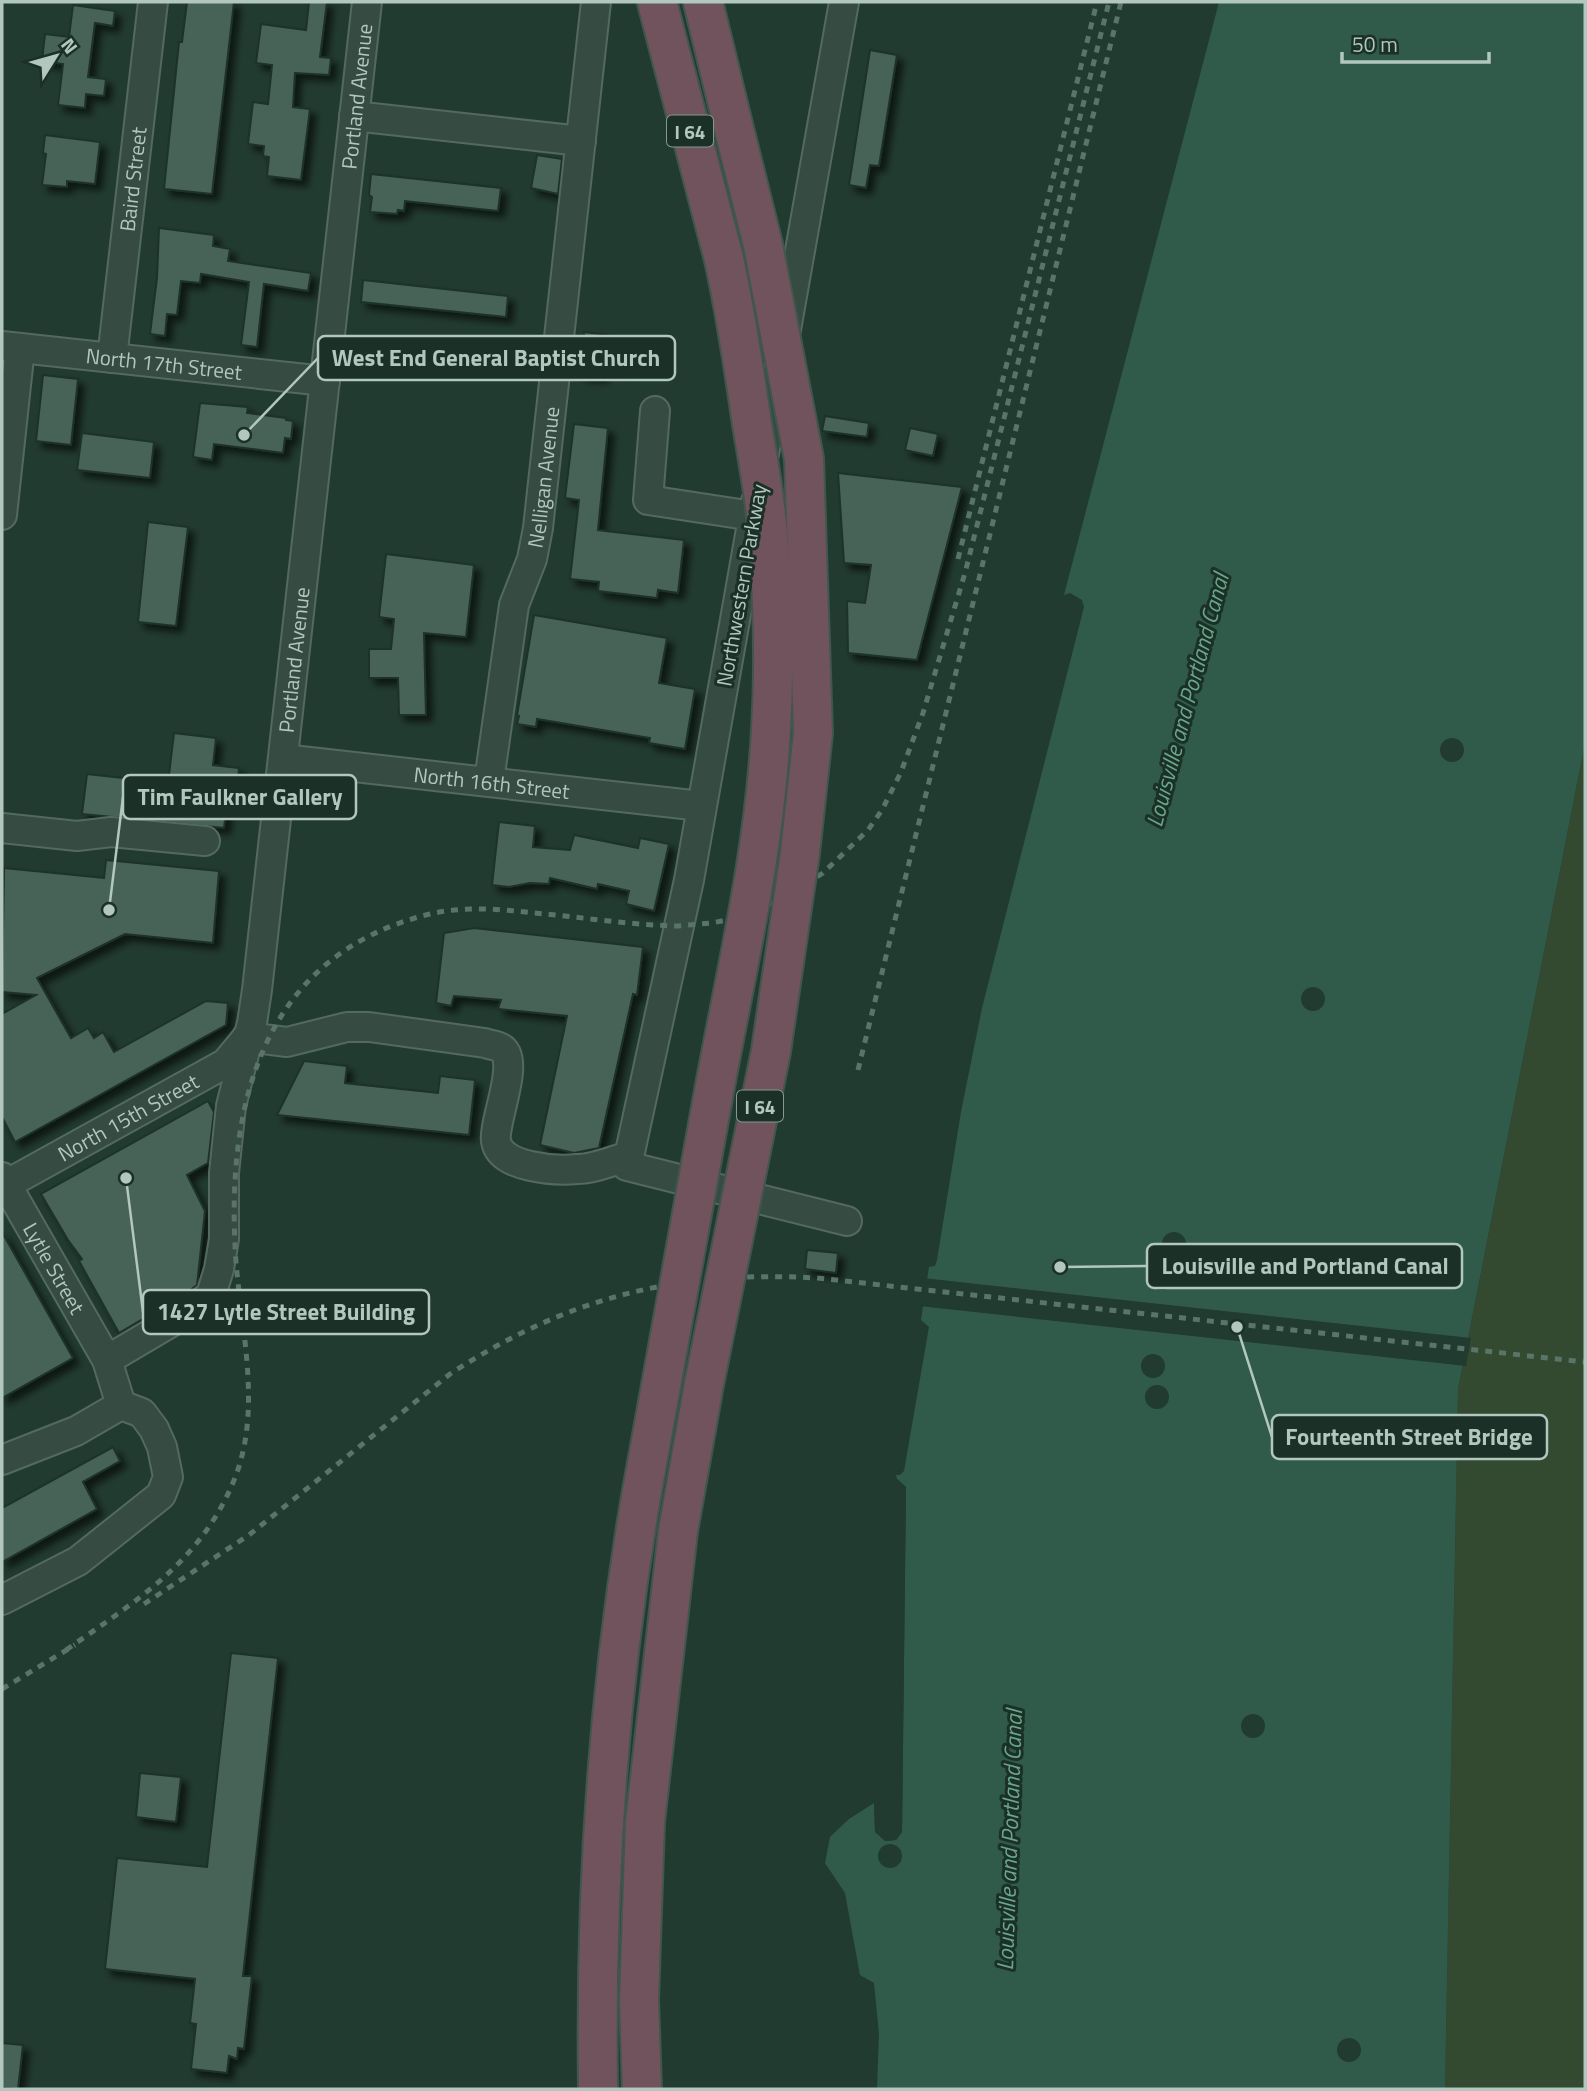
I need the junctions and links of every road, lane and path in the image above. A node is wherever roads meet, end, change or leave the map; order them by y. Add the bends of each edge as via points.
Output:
1 (153, 2) edge
2 (367, 2) edge
3 (596, 2) edge
4 (657, 2) edge
5 (702, 2) edge
6 (844, 2) edge
7 (355, 116) junction
8 (581, 141) junction
9 (11, 346) edge
10 (112, 358) junction
11 (325, 381) junction
12 (655, 411) dead end
13 (2, 516) edge
14 (753, 516) junction
15 (283, 759) junction
16 (489, 781) junction
17 (701, 806) junction
18 (2, 828) edge
19 (205, 841) dead end
20 (247, 1037) junction
21 (628, 1161) junction
22 (3, 1183) edge
23 (848, 1221) dead end
24 (107, 1360) junction
25 (121, 1405) junction
26 (2, 1461) edge
27 (2, 1600) edge
28 (598, 2089) edge
29 (642, 2089) edge

1 - 10 street, Baird Street
2 - 7 street, Portland Avenue
3 - 8 street, Nelligan Avenue
4 - 28 highway, I 64, bridge via 736,314 768,530 771,731 756,877 624,1615 604,1834
5 - 29 highway, I 64, bridge via 763,245 804,459 813,733 771,1051 677,1531 645,1822 639,2000
6 - 14 street, Northwestern Parkway
7 - 8 street
7 - 11 street, Portland Avenue
8 - 16 street, Nelligan Avenue via 538,528 514,605
9 - 10 street, North 17th Street
9 - 13 street
10 - 11 street, North 17th Street
11 - 15 street, Portland Avenue
12 - 14 street via 648,500
14 - 17 street, Northwestern Parkway
15 - 16 street, North 16th Street
15 - 20 street, Portland Avenue via 257,990
16 - 17 street, North 16th Street
17 - 21 street, Northwestern Parkway
18 - 19 street
20 - 21 street via 287,1042 347,1027 369,1027 501,1048 507,1055 506,1083 495,1139 504,1155 541,1168 579,1170
20 - 22 street, North 15th Street via 226,1063
20 - 24 street, Portland Avenue via 231,1107 224,1239 211,1295
21 - 23 street
22 - 24 street, Lytle Street
24 - 25 street, Lytle Street
25 - 26 street via 76,1431
25 - 27 street via 142,1413 154,1429 168,1477 161,1495 78,1561

